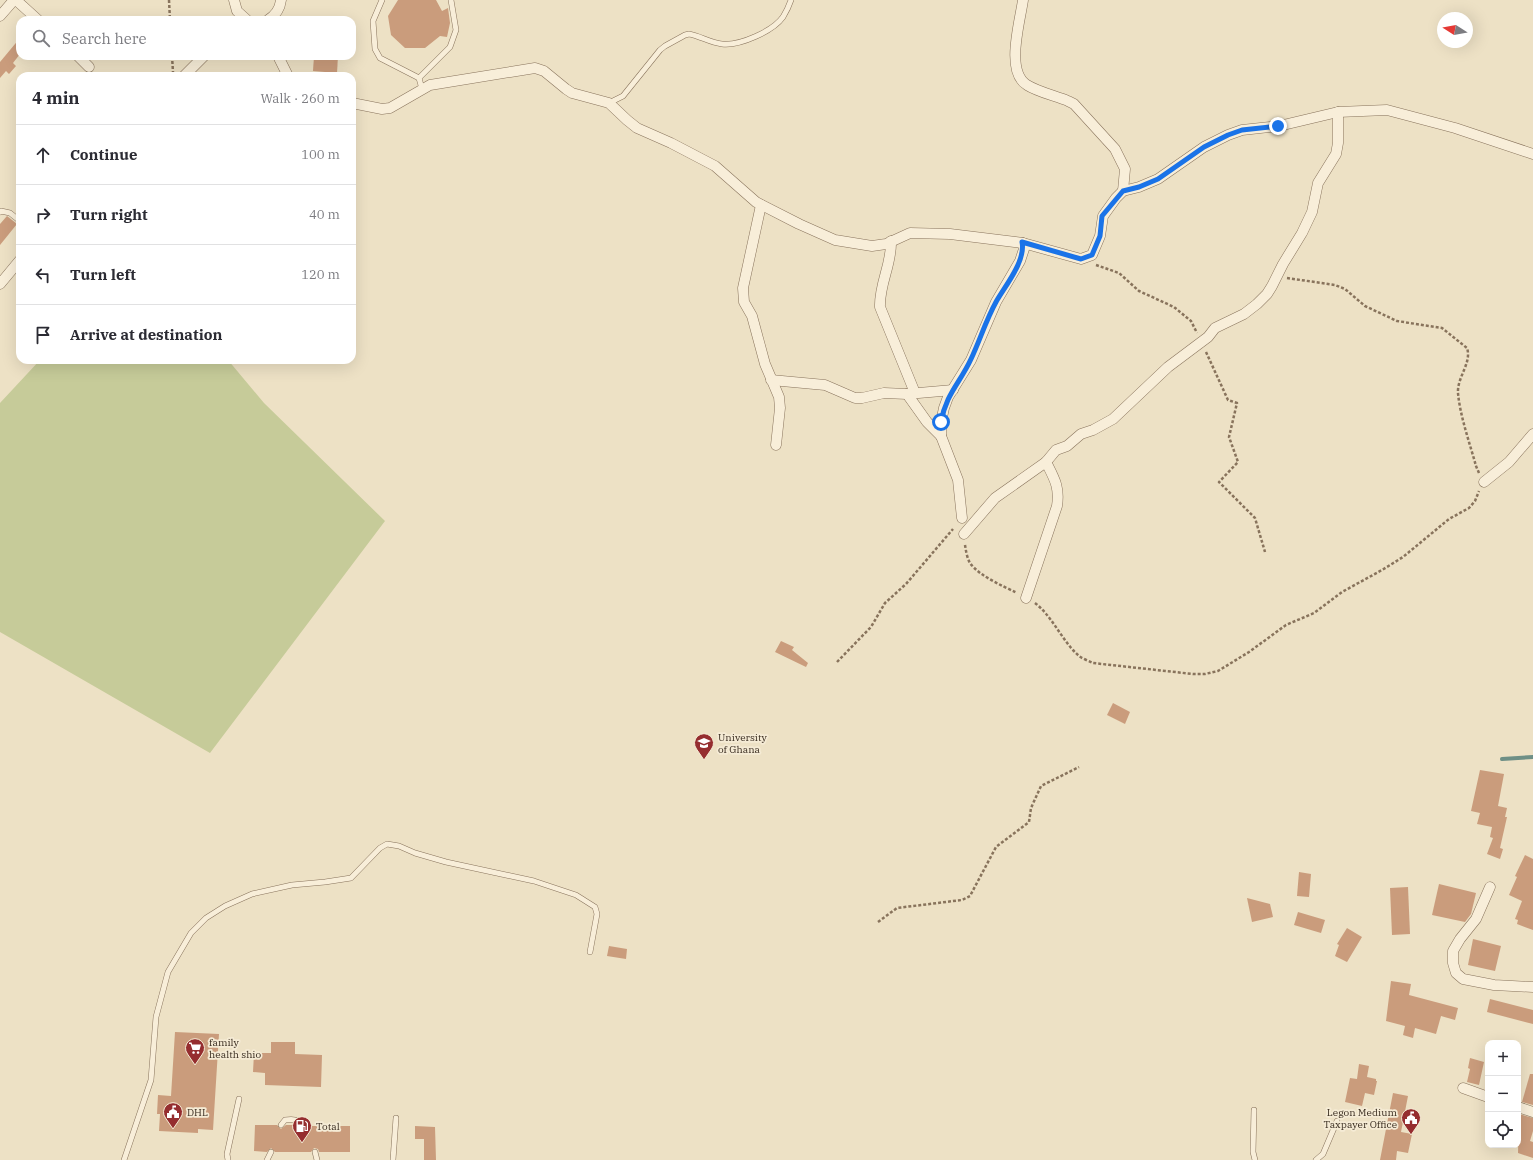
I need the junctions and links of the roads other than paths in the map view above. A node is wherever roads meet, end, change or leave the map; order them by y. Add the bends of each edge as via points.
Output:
1 (15, 0) edge
2 (234, 0) edge
3 (281, 0) edge
4 (382, 0) edge
5 (451, 0) edge
6 (791, 0) edge
7 (1023, 0) edge
8 (0, 16) edge
9 (33, 16) edge
10 (240, 16) edge
11 (274, 16) edge
12 (82, 60) edge
13 (200, 60) edge
14 (280, 60) edge
15 (89, 67) dead end
16 (188, 72) edge
17 (286, 72) edge
18 (419, 78) junction
19 (422, 90) junction
20 (609, 103) junction
21 (356, 105) edge
22 (1338, 112) junction
23 (1533, 154) edge
24 (1123, 191) junction
25 (761, 205) junction
26 (0, 212) edge
27 (16, 218) edge
28 (891, 241) junction
29 (1022, 242) junction
30 (16, 265) edge
31 (0, 284) edge
32 (772, 380) junction
33 (952, 390) junction
34 (911, 393) junction
35 (1533, 434) edge
36 (941, 436) junction
37 (776, 445) dead end
38 (1046, 462) junction
39 (1484, 482) road end
40 (962, 518) road end
41 (964, 534) road end
42 (1026, 598) road end
43 (1490, 887) dead end
44 (590, 952) dead end
45 (1533, 987) edge
46 (1463, 1088) dead end
47 (1485, 1096) edge
48 (239, 1099) dead end
49 (1521, 1108) edge
50 (1254, 1110) dead end
51 (1533, 1112) edge
52 (396, 1118) dead end
53 (1337, 1121) dead end
54 (281, 1125) dead end
55 (302, 1126) dead end
56 (271, 1152) dead end
57 (315, 1152) dead end
58 (124, 1160) edge
59 (228, 1160) edge
60 (267, 1160) edge
61 (317, 1160) edge
62 (393, 1160) edge
63 (1255, 1160) edge
64 (1316, 1160) edge

1 - 8 street
1 - 9 street
2 - 10 street
3 - 11 street via 280,8
4 - 18 lane via 373,21 375,49 380,58
5 - 18 lane via 456,30 450,47
6 - 20 lane via 783,17 776,24 763,33 742,41 722,44 689,34 665,46 624,96
7 - 24 street via 1014,58 1020,79 1027,85 1074,104 1112,144 1125,169
12 - 15 street
13 - 16 street
14 - 17 street
18 - 19 lane
19 - 20 street via 447,81 535,68 544,71 572,93
19 - 21 street via 390,108
20 - 25 street via 637,128 715,166
22 - 23 street via 1400,112
22 - 24 street via 1278,126 1242,130 1204,147 1158,179
22 - 38 street via 1336,154 1318,184 1312,212 1302,233 1267,294 1240,316 1215,328 1208,337 1168,367 1113,419 1056,450
24 - 29 street via 1102,216 1100,236 1092,255 1081,259
25 - 28 street via 835,240 872,246
25 - 32 street via 742,295 754,321 763,358
26 - 27 lane via 10,213
28 - 29 street via 904,234 917,232
28 - 34 street via 880,307
29 - 33 street via 1024,249 1020,261 996,302 971,360
30 - 31 street
32 - 34 street via 825,385 855,398 884,393
32 - 37 street via 779,397 780,408
33 - 34 street
33 - 36 street via 944,408
34 - 36 street via 927,422
35 - 39 street via 1509,462
36 - 40 street via 958,480
38 - 41 street via 995,498
38 - 42 street via 1058,487 1059,496
43 - 45 street via 1476,919 1453,950 1456,973 1463,979 1494,985
44 - 58 lane via 595,907 576,895 534,881 446,862 387,844 351,878 292,885 252,894 225,906 206,918 191,933 168,972 156,1017 151,1080
46 - 47 street
48 - 59 lane via 227,1154
49 - 51 street
50 - 63 lane
52 - 62 lane
53 - 64 lane via 1323,1154
54 - 55 lane via 285,1120 292,1119 298,1120
56 - 60 lane
57 - 61 lane

